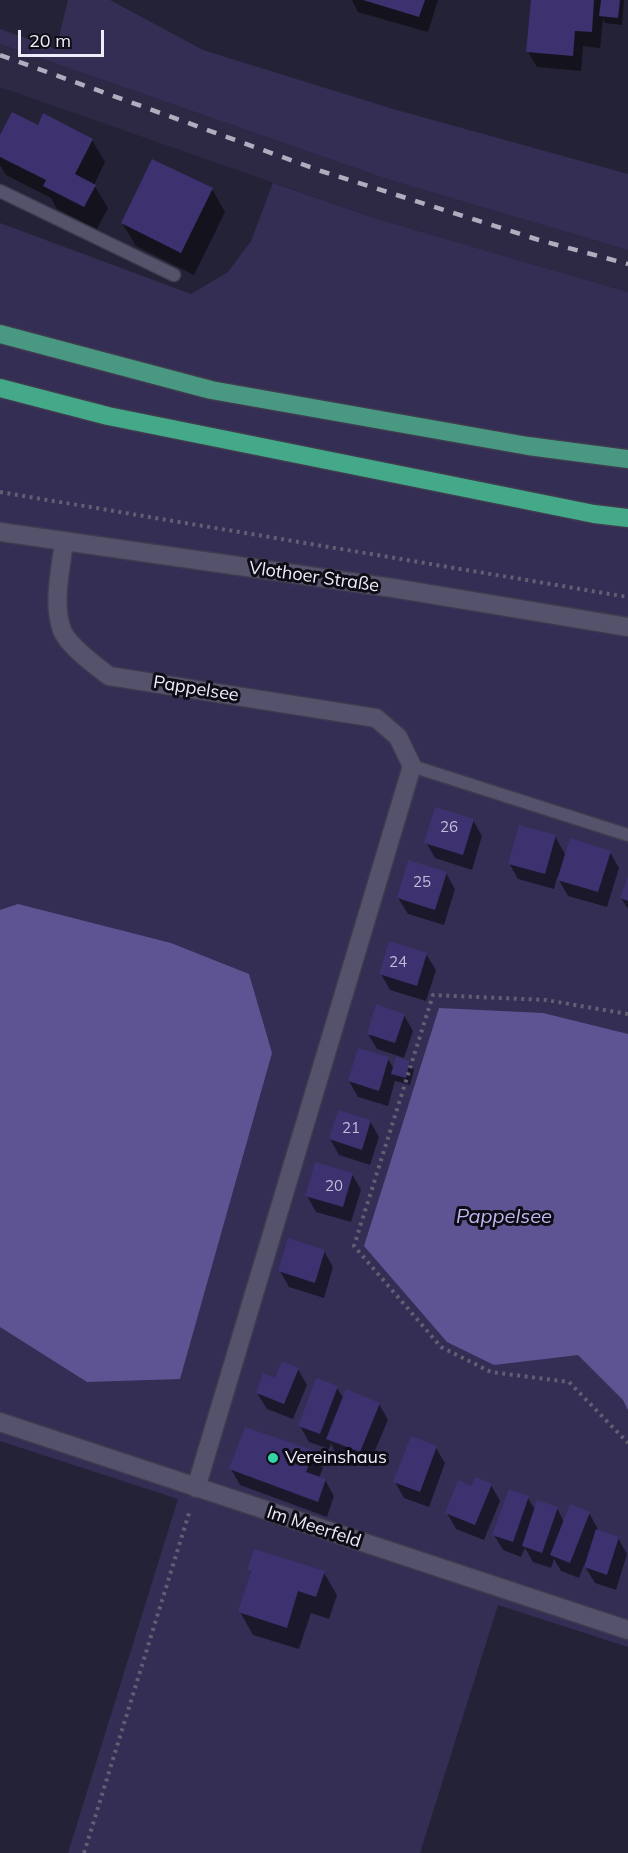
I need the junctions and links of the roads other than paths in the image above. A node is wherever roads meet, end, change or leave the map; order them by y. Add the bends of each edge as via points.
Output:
1 (0, 191) edge
2 (174, 275) dead end
3 (0, 334) edge
4 (0, 388) edge
5 (628, 459) edge
6 (628, 518) edge
7 (0, 532) edge
8 (64, 542) junction
9 (628, 627) edge
10 (412, 766) junction
11 (628, 835) edge
12 (0, 1422) edge
13 (196, 1488) junction
14 (628, 1630) edge

1 - 2 lane
3 - 5 highway via 211,390 528,446
4 - 6 highway via 108,416
7 - 8 street, Vlothoer Straße
8 - 9 street, Vlothoer Straße via 393,588
8 - 10 street, Pappelsee via 57,608 63,632 85,658 110,676 375,718 398,737
10 - 11 lane
10 - 13 street
12 - 13 street, Im Meerfeld
13 - 14 street, Im Meerfeld

